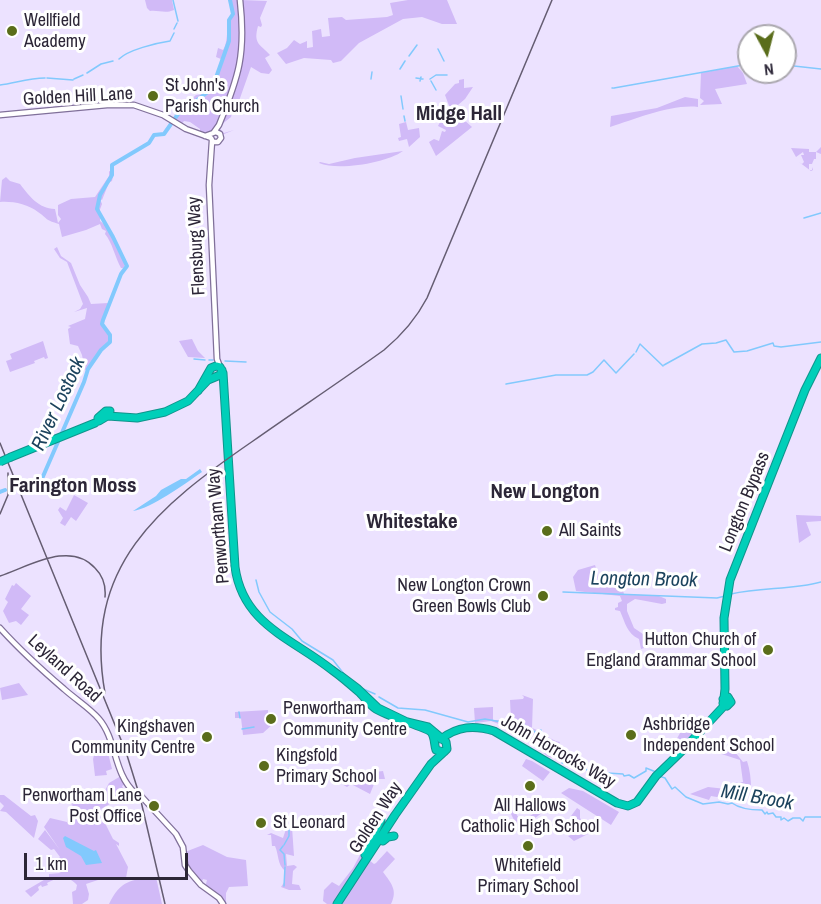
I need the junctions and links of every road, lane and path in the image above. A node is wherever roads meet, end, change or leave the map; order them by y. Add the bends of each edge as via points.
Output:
1 (240, 0) edge
2 (0, 115) edge
3 (213, 137) junction
4 (216, 344) junction
5 (821, 360) edge
6 (221, 368) junction
7 (212, 374) junction
8 (223, 397) junction
9 (0, 462) edge
10 (761, 505) junction
11 (0, 628) edge
12 (3, 636) edge
13 (725, 701) junction
14 (440, 744) junction
15 (381, 820) dead end
16 (391, 833) dead end
17 (365, 863) junction
18 (355, 873) junction
19 (224, 904) edge
20 (336, 904) edge

1 - 3 main road, Flensburg Way via 243,40 239,73
2 - 3 main road, Golden Hill Lane via 134,105
3 - 4 main road, Flensburg Way via 209,178
4 - 6 main road, Flensburg Way
4 - 7 main road, Flensburg Way
5 - 10 highway, Longton Bypass
6 - 7 highway via 220,375
6 - 8 highway, Penwortham Way
7 - 8 highway, Penwortham Way
7 - 9 highway, bridge via 186,402 162,414 141,418 108,414
8 - 14 highway, Penwortham Way via 237,536 231,544 242,596 271,628 340,676 377,710 428,729
10 - 13 highway, Longton Bypass via 728,598
10 - 13 highway, Longton Bypass via 733,571 724,606
11 - 12 main road, Leyland Road
12 - 19 main road, Leyland Road, bridge via 96,716 122,777 177,835 189,871
13 - 14 highway, John Horrocks Way via 705,730 660,775 638,804 627,807 494,731 464,728 453,731
14 - 17 highway, Golden Way via 432,764
14 - 18 highway, Golden Way
15 - 18 highway
16 - 17 highway
17 - 20 highway, Golden Way
18 - 20 highway, Golden Way

